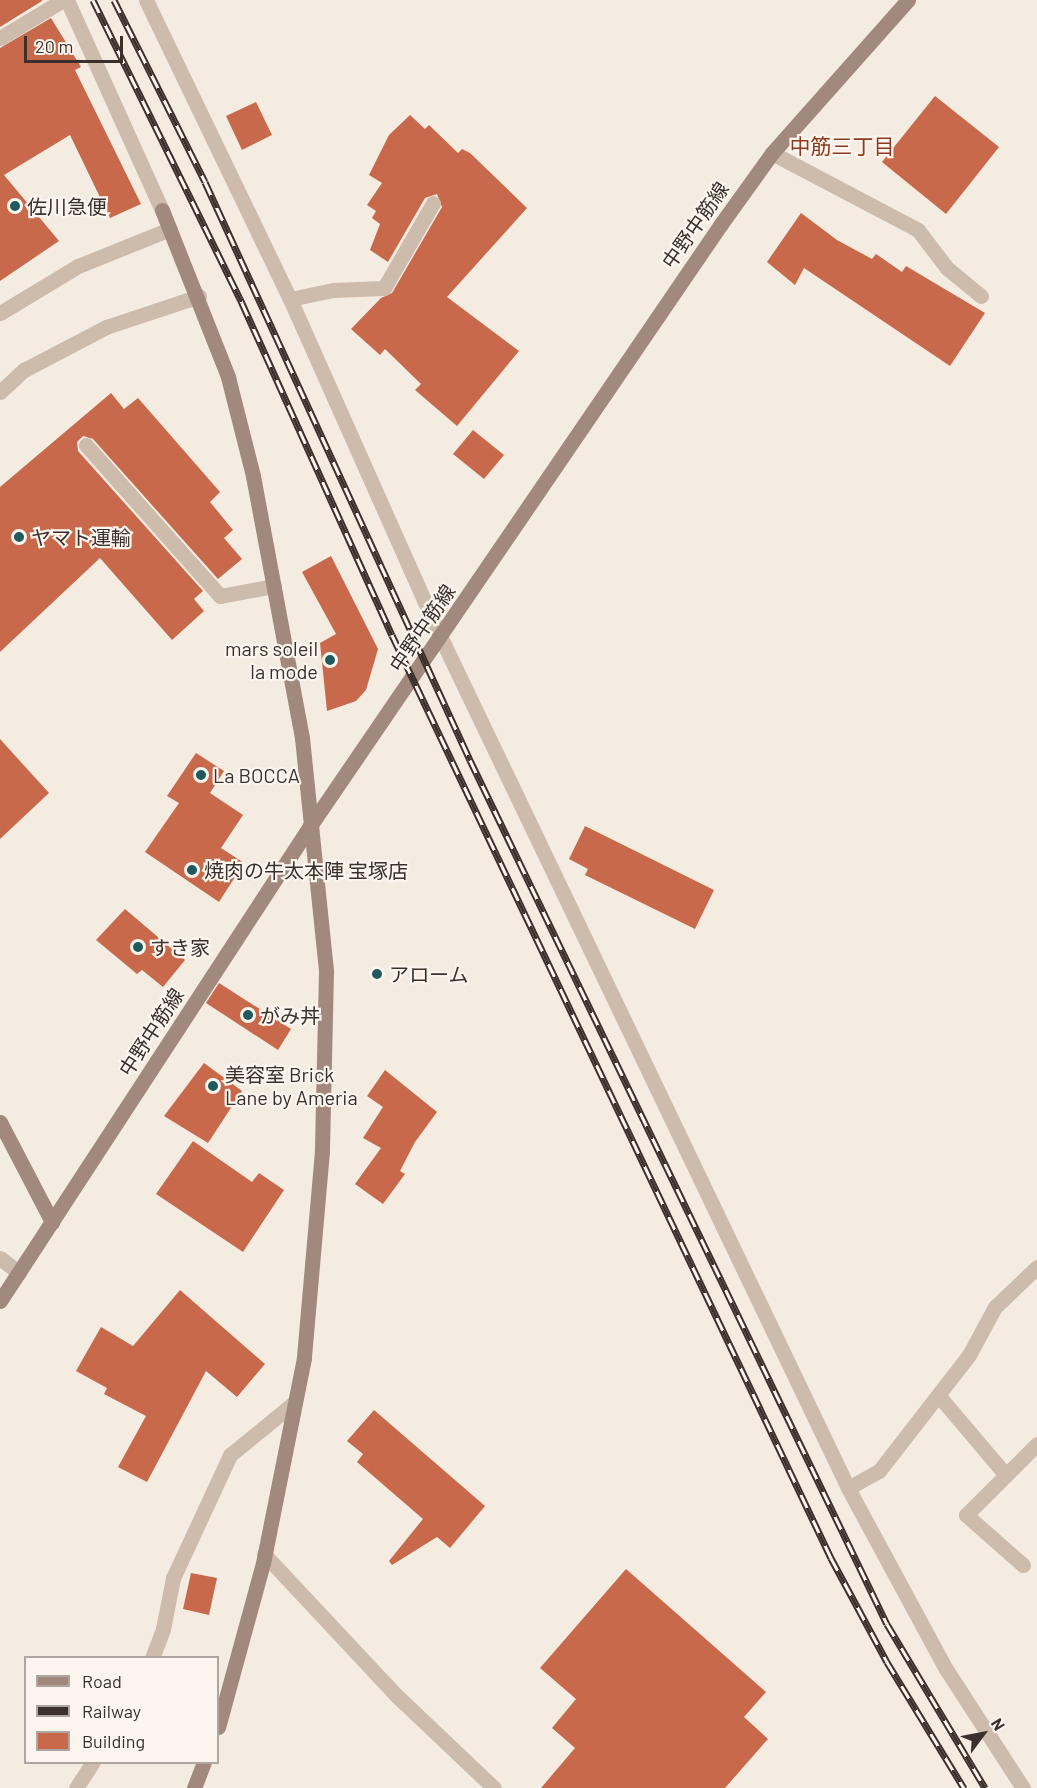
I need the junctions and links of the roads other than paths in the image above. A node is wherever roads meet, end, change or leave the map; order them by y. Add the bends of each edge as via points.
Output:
1 (65, 0) edge
2 (146, 0) edge
3 (908, 0) edge
4 (0, 38) edge
5 (772, 153) junction
6 (434, 203) dead end
7 (170, 229) junction
8 (199, 296) junction
9 (981, 296) dead end
10 (290, 299) junction
11 (0, 314) edge
12 (0, 392) edge
13 (86, 445) dead end
14 (274, 586) junction
15 (441, 638) junction
16 (310, 826) junction
17 (0, 1122) edge
18 (52, 1222) junction
19 (0, 1258) edge
20 (1037, 1267) edge
21 (19, 1273) junction
22 (0, 1301) edge
23 (939, 1396) junction
24 (295, 1402) junction
25 (1037, 1444) edge
26 (1005, 1474) junction
27 (848, 1488) junction
28 (264, 1554) junction
29 (1023, 1565) dead end
30 (153, 1656) edge
31 (219, 1723) edge
32 (92, 1764) edge
33 (203, 1764) edge
34 (76, 1788) edge
35 (194, 1788) edge
36 (494, 1788) edge
37 (1023, 1788) edge

1 - 4 street
1 - 7 street
2 - 10 street
3 - 5 street, 中野中筋線
5 - 9 street via 918,230 947,268
5 - 15 street, 中野中筋線
6 - 10 street via 384,288 333,290
7 - 8 street
7 - 11 street via 78,266
8 - 12 street via 106,327 24,370
8 - 14 street via 228,377
10 - 15 street
13 - 14 street via 220,596
14 - 16 street via 302,738
15 - 16 street, 中野中筋線
15 - 27 street
16 - 18 street, 中野中筋線
16 - 24 street via 326,972 322,1151 304,1358
17 - 18 street
18 - 21 street, 中野中筋線
19 - 21 street
20 - 23 street via 995,1307 969,1355
21 - 22 street, 中野中筋線
23 - 26 street
23 - 27 street via 879,1471
24 - 28 street
24 - 30 street via 230,1455 172,1578 163,1629
25 - 26 street
26 - 29 street via 966,1515
27 - 37 street via 946,1669
28 - 31 street
28 - 36 street via 397,1696
32 - 34 street
33 - 35 street

